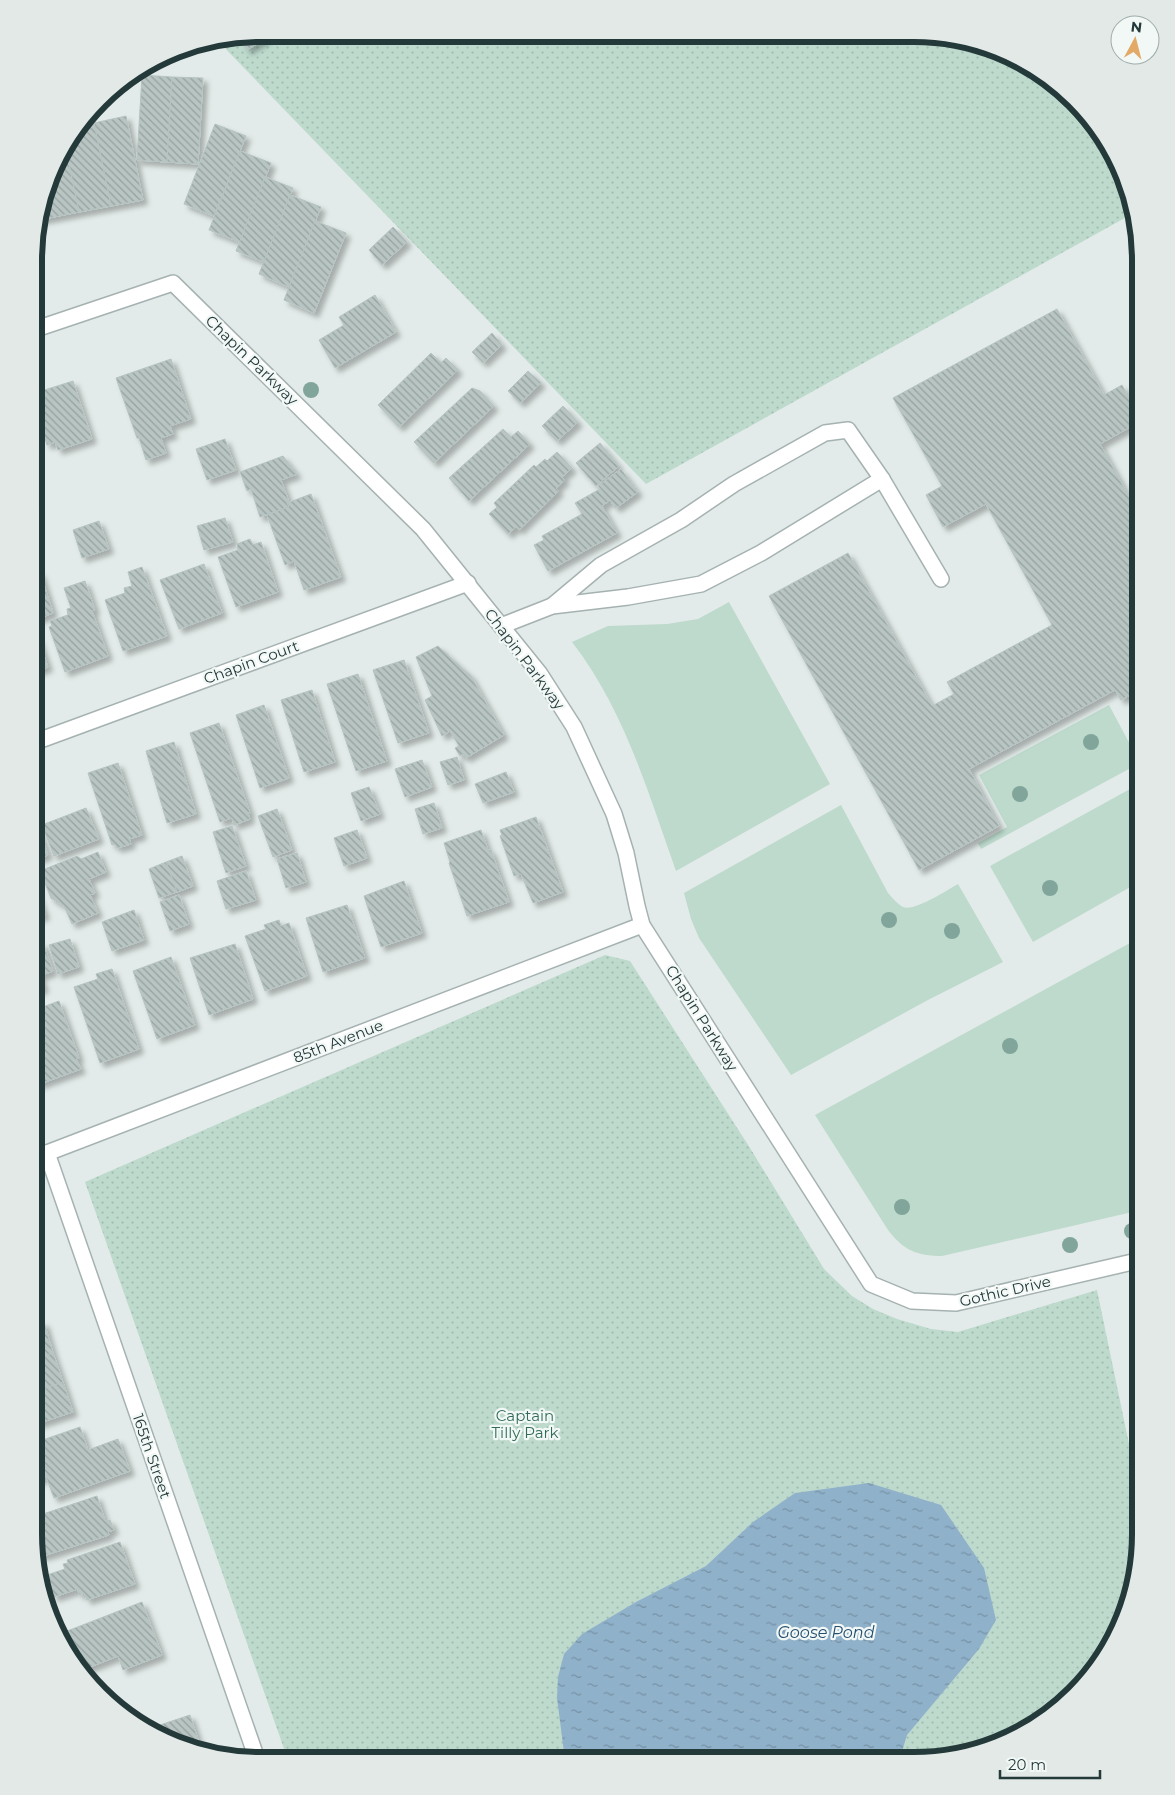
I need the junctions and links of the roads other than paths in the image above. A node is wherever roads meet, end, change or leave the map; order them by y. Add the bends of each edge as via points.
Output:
1 (42, 327) edge
2 (882, 479) junction
3 (941, 579) dead end
4 (468, 583) junction
5 (552, 606) junction
6 (501, 626) junction
7 (42, 739) edge
8 (642, 925) junction
9 (42, 1156) edge
10 (42, 1159) edge
11 (1132, 1262) edge
12 (871, 1284) joint
13 (254, 1752) edge

1 - 4 street, Chapin Parkway via 173,283 423,529
2 - 3 street
2 - 5 street via 701,584
2 - 5 street via 848,430 826,433 734,484 682,520 601,565
4 - 6 street, Chapin Parkway
4 - 7 street, Chapin Court
5 - 6 street
6 - 8 street, Chapin Parkway via 540,674 574,727 614,814
8 - 9 street, 85th Avenue
8 - 12 street, Chapin Parkway
10 - 13 street, 165th Street
11 - 12 street, Gothic Drive via 956,1303 912,1301

